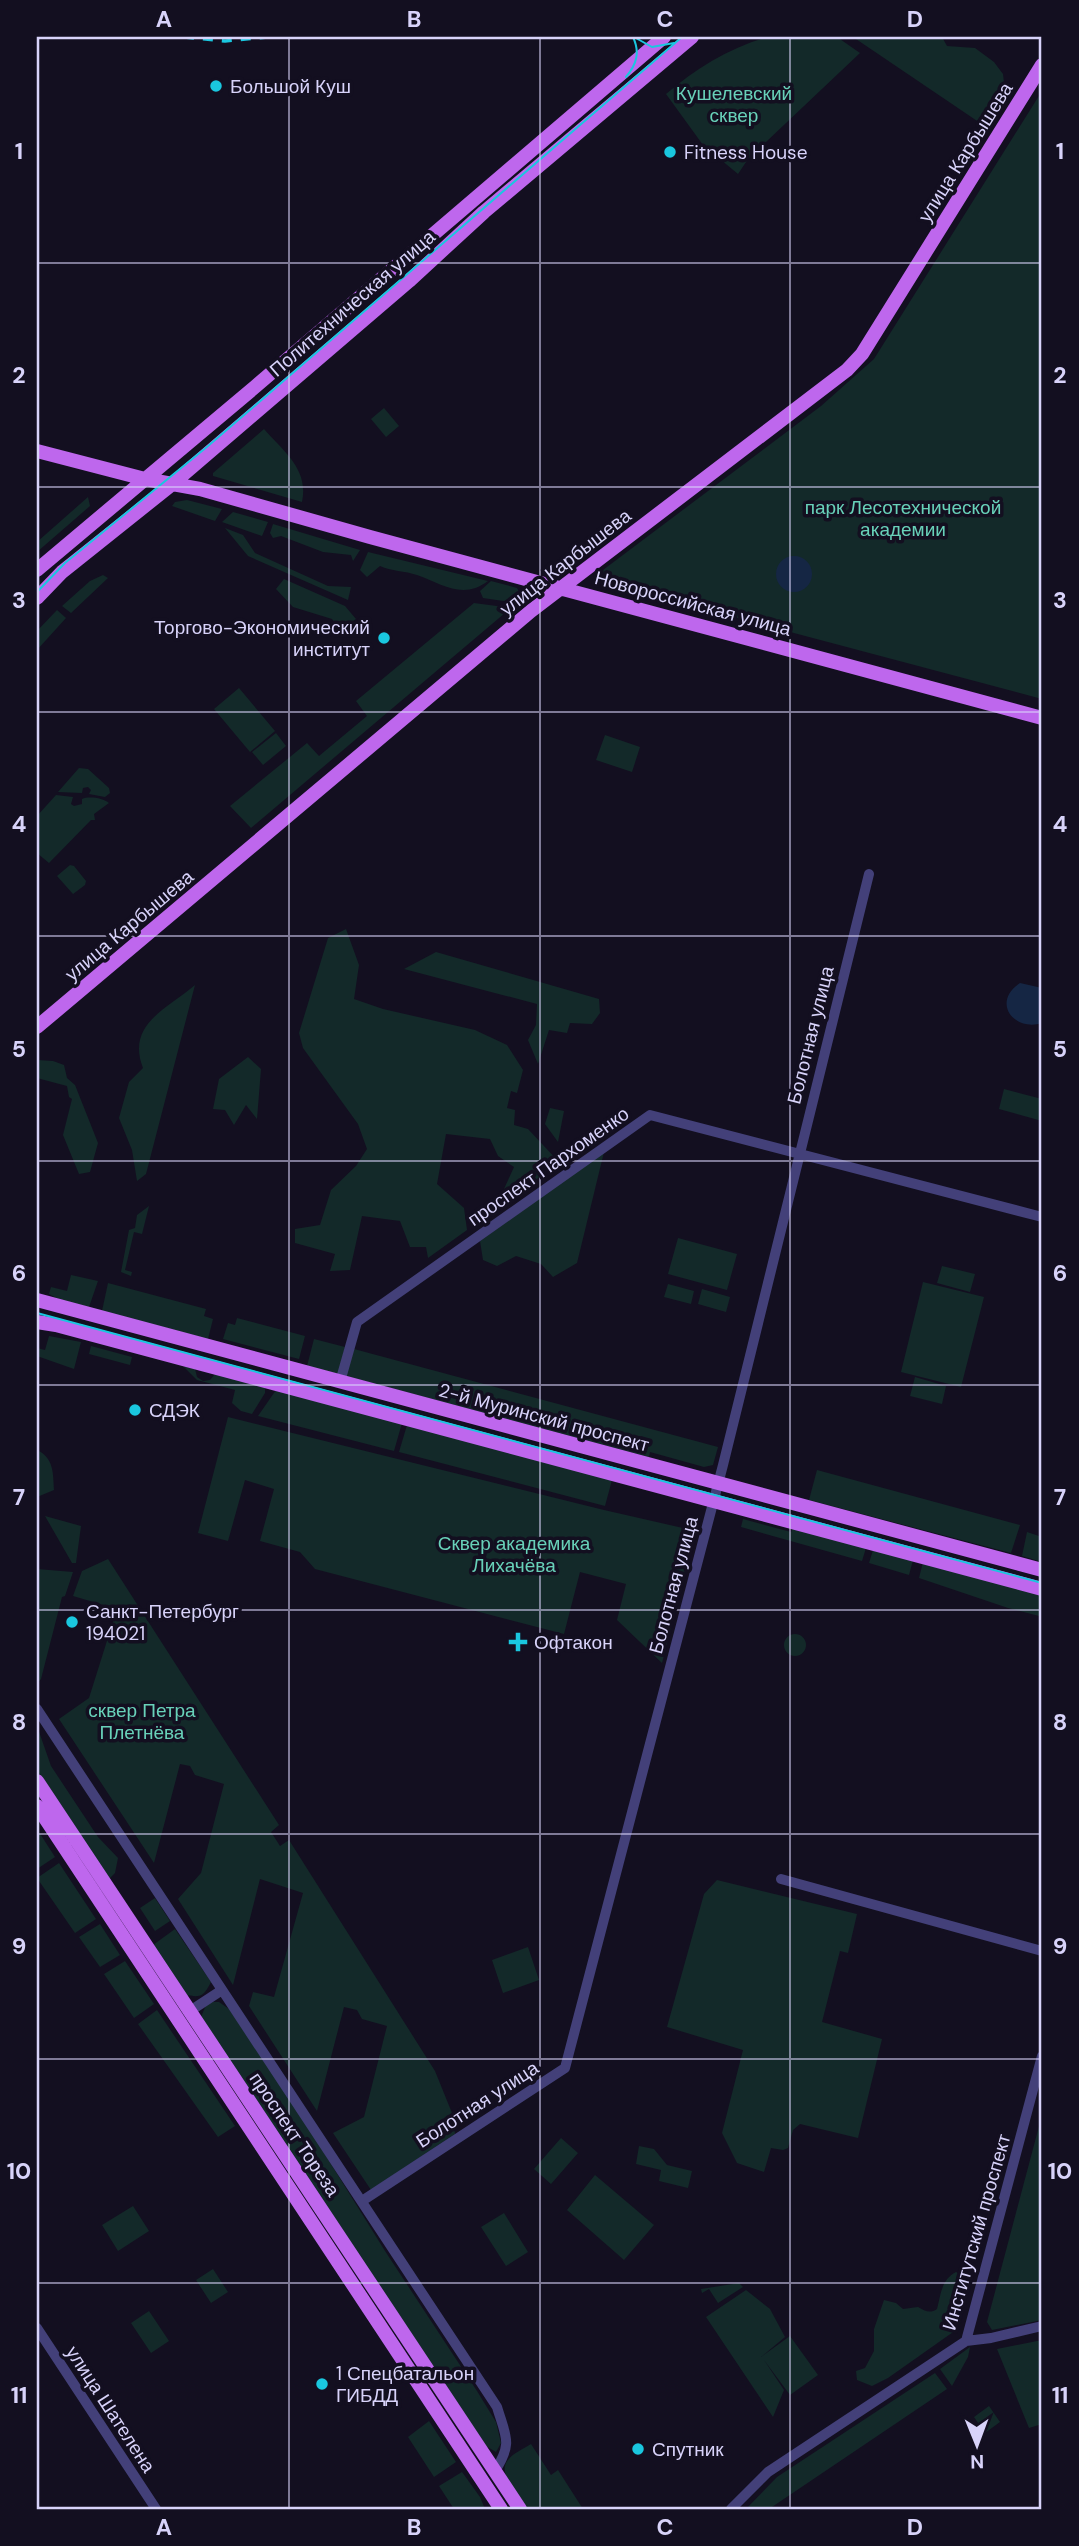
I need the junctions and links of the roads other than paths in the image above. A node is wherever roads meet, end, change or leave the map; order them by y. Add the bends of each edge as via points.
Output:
1 (664, 37) edge
2 (692, 37) edge
3 (1042, 65) edge
4 (37, 451) edge
5 (37, 457) edge
6 (142, 482) junction
7 (171, 485) junction
8 (37, 570) edge
9 (562, 589) junction
10 (37, 597) edge
11 (1042, 718) edge
12 (869, 874) dead end
13 (37, 1027) edge
14 (798, 1155) junction
15 (1042, 1217) edge
16 (37, 1300) edge
17 (37, 1322) edge
18 (340, 1382) junction
19 (718, 1484) junction
20 (713, 1501) junction
21 (1042, 1570) edge
22 (1042, 1589) edge
23 (37, 1709) edge
24 (37, 1781) edge
25 (37, 1806) edge
26 (781, 1878) dead end
27 (1042, 1951) edge
28 (222, 1990) junction
29 (190, 2011) junction
30 (1042, 2056) edge
31 (362, 2201) junction
32 (1042, 2326) edge
33 (37, 2328) edge
34 (966, 2341) junction
35 (495, 2471) junction
36 (156, 2509) edge
37 (502, 2509) edge
38 (520, 2509) edge
39 (731, 2509) edge

1 - 6 main road, Политехническая улица
2 - 7 main road, Политехническая улица
3 - 9 main road, улица Карбышева via 862,355 832,384
4 - 6 main road, Новороссийская улица
5 - 6 main road, Новороссийская улица
6 - 7 main road, Новороссийская улица
6 - 8 main road, Политехническая улица
7 - 9 main road, Новороссийская улица via 200,489
7 - 10 main road, Политехническая улица
9 - 11 main road, Новороссийская улица
9 - 13 main road, улица Карбышева
12 - 14 street, Болотная улица
14 - 15 street, проспект Пархоменко
14 - 18 street, проспект Пархоменко via 650,1115 357,1322
14 - 19 street, Болотная улица
16 - 18 main road, 2-й Муринский проспект
17 - 20 main road, 2-й Муринский проспект
18 - 19 main road, 2-й Муринский проспект
19 - 20 street, Болотная улица
19 - 21 main road, 2-й Муринский проспект
20 - 22 main road, 2-й Муринский проспект
20 - 31 street, Болотная улица via 565,2068
23 - 28 street
24 - 29 main road, проспект Тореза
25 - 37 main road, проспект Тореза
26 - 27 street
28 - 29 street
28 - 31 street
29 - 35 main road, проспект Тореза
30 - 34 street, Институтский проспект
31 - 35 street via 497,2407 507,2442 505,2456
32 - 34 street
33 - 36 street, улица Шателена
34 - 39 street, Институтский проспект via 768,2472
35 - 38 main road, проспект Тореза

